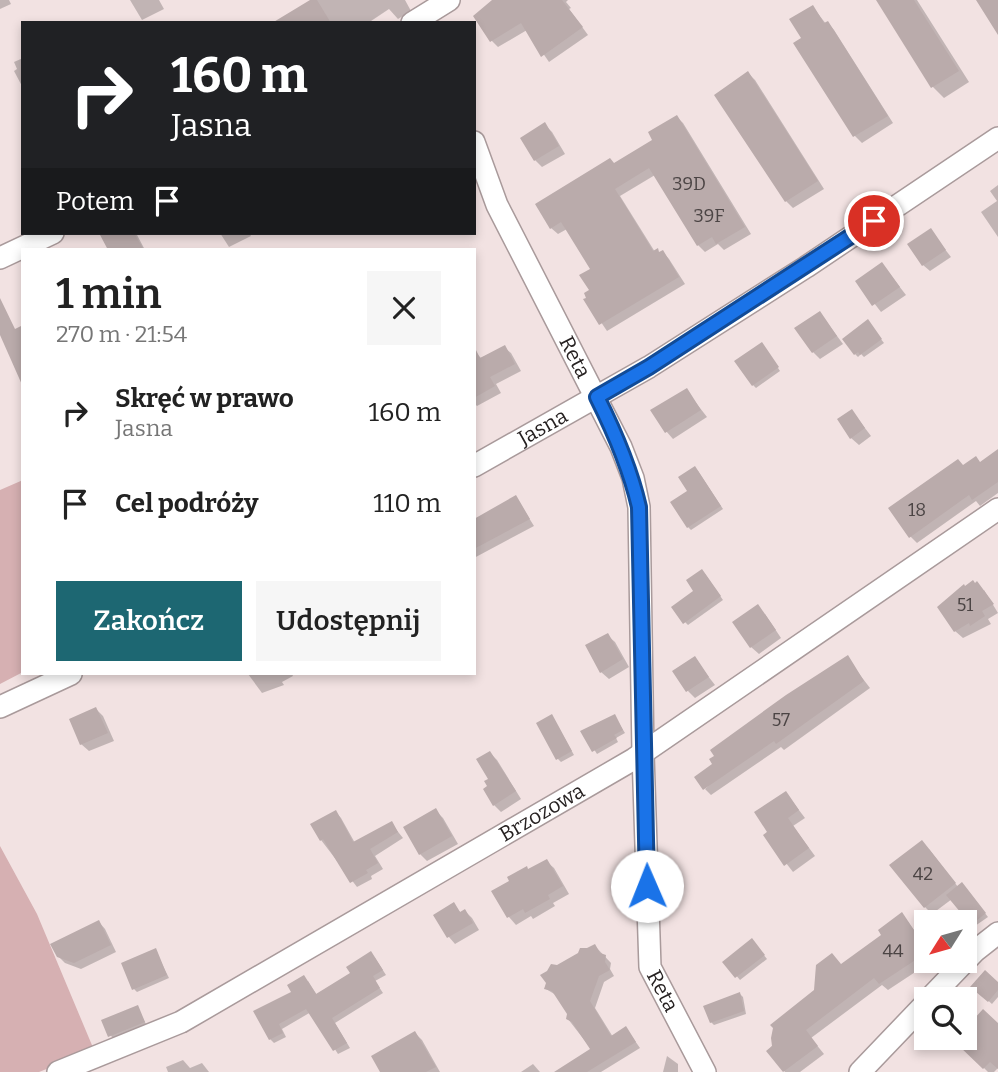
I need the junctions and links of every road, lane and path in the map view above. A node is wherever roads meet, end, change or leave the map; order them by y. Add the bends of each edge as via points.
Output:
1 (449, 0) edge
2 (423, 15) edge
3 (998, 138) edge
4 (476, 147) edge
5 (50, 235) edge
6 (24, 248) edge
7 (21, 249) edge
8 (0, 258) edge
9 (597, 397) junction
10 (476, 465) edge
11 (998, 509) edge
12 (69, 675) edge
13 (0, 707) edge
14 (643, 754) junction
15 (998, 933) edge
16 (941, 987) edge
17 (914, 1016) edge
18 (58, 1072) edge
19 (705, 1072) edge
20 (860, 1072) edge

1 - 2 street
3 - 9 street, Jasna via 806,267
4 - 9 street, Reta via 497,205
5 - 6 street
7 - 8 street
9 - 10 street, Jasna
9 - 14 street, Reta via 621,447 639,507
11 - 14 street, Brzozowa
12 - 13 street
14 - 18 street, Brzozowa via 181,1023
14 - 19 street, Reta via 650,967
15 - 16 street
17 - 20 street

